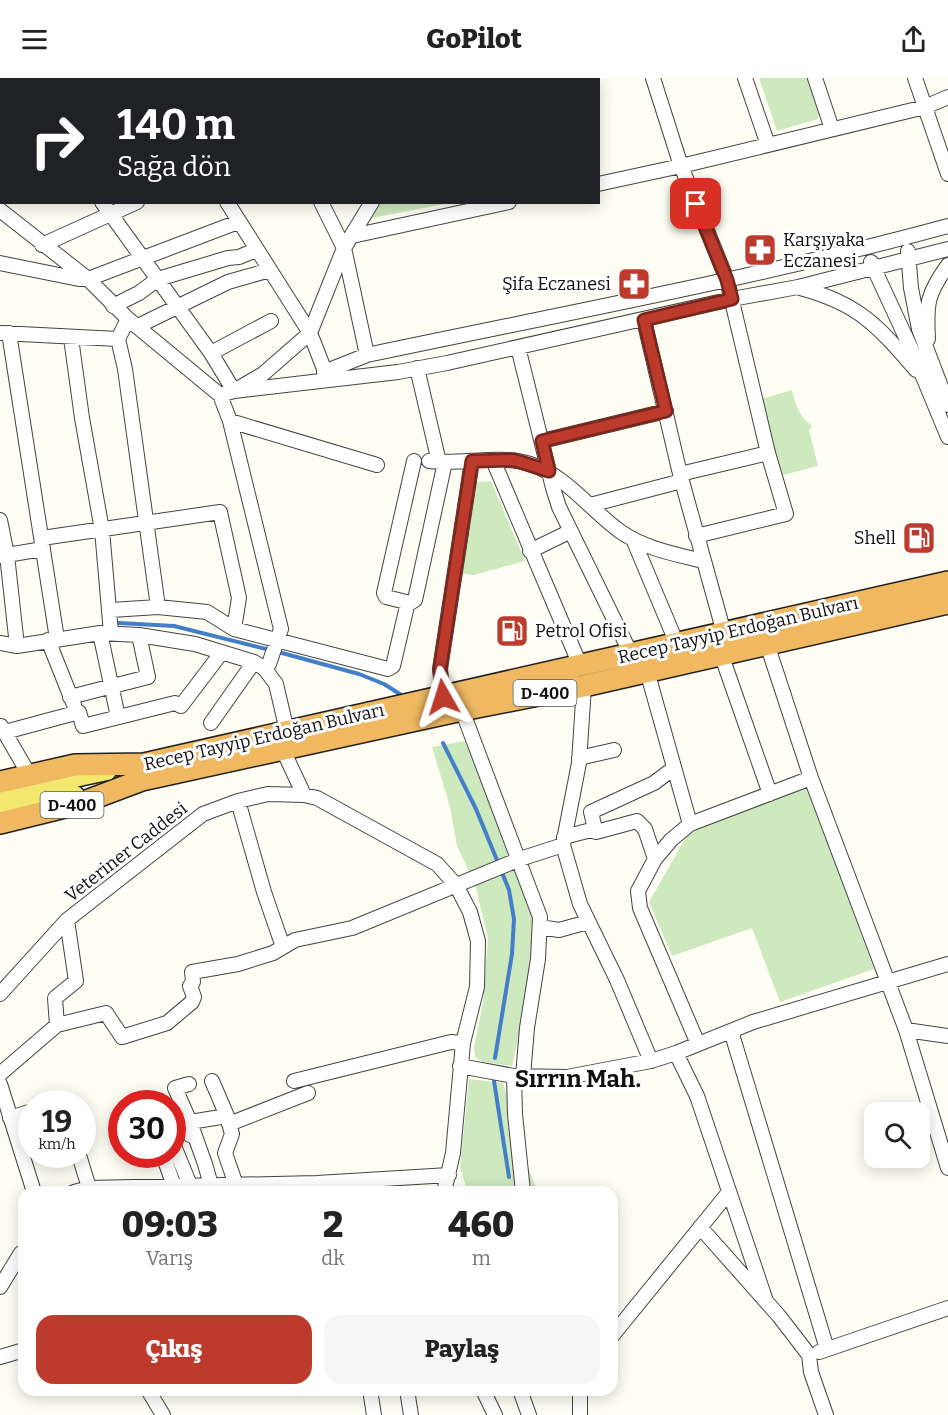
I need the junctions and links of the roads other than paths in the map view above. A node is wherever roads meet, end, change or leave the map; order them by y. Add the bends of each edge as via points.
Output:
1 (653, 78) edge
2 (745, 78) edge
3 (815, 78) edge
4 (915, 78) edge
5 (948, 97) edge
6 (925, 107) junction
7 (832, 129) junction
8 (768, 145) junction
9 (681, 166) junction
10 (948, 174) edge
11 (600, 183) edge
12 (127, 204) edge
13 (228, 204) edge
14 (322, 204) edge
15 (371, 204) edge
16 (485, 205) edge
17 (106, 208) edge
18 (0, 210) edge
19 (238, 222) junction
20 (948, 226) edge
21 (905, 238) junction
22 (348, 242) junction
23 (42, 245) junction
24 (867, 249) junction
25 (948, 249) edge
26 (256, 250) junction
27 (910, 258) junction
28 (141, 259) junction
29 (0, 263) edge
30 (948, 266) edge
31 (873, 268) junction
32 (270, 270) junction
33 (88, 279) junction
34 (158, 279) junction
35 (727, 280) junction
36 (798, 287) junction
37 (732, 299) junction
38 (113, 306) junction
39 (176, 307) junction
40 (644, 320) junction
41 (271, 321) dead end
42 (133, 323) junction
43 (5, 333) edge
44 (310, 333) junction
45 (71, 338) junction
46 (118, 339) junction
47 (518, 347) junction
48 (211, 353) junction
49 (367, 356) junction
50 (930, 362) junction
51 (417, 369) junction
52 (326, 376) junction
53 (925, 380) junction
54 (227, 393) junction
55 (948, 405) edge
56 (666, 411) junction
57 (230, 421) junction
58 (948, 437) edge
59 (542, 441) junction
60 (768, 453) junction
61 (493, 460) junction
62 (414, 461) dead end
63 (472, 461) junction
64 (438, 462) junction
65 (377, 465) dead end
66 (549, 471) junction
67 (681, 478) junction
68 (590, 505) junction
69 (0, 520) edge
70 (146, 524) junction
71 (102, 530) junction
72 (571, 531) junction
73 (696, 536) junction
74 (633, 539) junction
75 (42, 543) junction
76 (530, 551) junction
77 (3, 555) edge
78 (703, 561) junction
79 (948, 582) edge
80 (408, 602) junction
81 (948, 603) edge
82 (158, 607) junction
83 (111, 610) junction
84 (0, 623) edge
85 (15, 627) junction
86 (234, 629) junction
87 (106, 633) junction
88 (724, 633) junction
89 (139, 635) junction
90 (53, 639) junction
91 (278, 642) junction
92 (0, 644) edge
93 (677, 644) junction
94 (767, 644) junction
95 (17, 646) junction
96 (222, 652) junction
97 (631, 654) junction
98 (721, 654) junction
99 (263, 663) junction
100 (647, 671) junction
101 (582, 676) junction
102 (111, 687) junction
103 (443, 697) junction
104 (70, 698) junction
105 (462, 710) junction
106 (79, 712) junction
107 (118, 717) junction
108 (212, 723) dead end
109 (2, 728) edge
110 (285, 741) junction
111 (614, 750) dead end
112 (579, 758) junction
113 (674, 768) junction
114 (143, 772) junction
115 (30, 776) junction
116 (811, 778) junction
117 (0, 782) edge
118 (0, 794) edge
119 (770, 794) junction
120 (304, 795) junction
121 (238, 801) junction
122 (0, 810) edge
123 (0, 823) edge
124 (690, 824) junction
125 (595, 829) junction
126 (563, 841) junction
127 (520, 859) junction
128 (655, 859) junction
129 (456, 885) junction
130 (67, 920) junction
131 (588, 922) junction
132 (540, 927) junction
133 (283, 947) junction
134 (948, 964) edge
135 (888, 983) junction
136 (0, 993) edge
137 (57, 1025) junction
138 (906, 1030) junction
139 (731, 1031) junction
140 (948, 1036) edge
141 (463, 1044) junction
142 (698, 1044) junction
143 (676, 1053) junction
144 (651, 1061) junction
145 (460, 1066) junction
146 (0, 1074) edge
147 (519, 1076) junction
148 (212, 1081) dead end
149 (294, 1081) dead end
150 (0, 1084) edge
151 (189, 1084) dead end
152 (308, 1093) dead end
153 (18, 1115) edge
154 (10, 1118) junction
155 (228, 1120) junction
156 (190, 1122) junction
157 (186, 1130) edge
158 (205, 1164) junction
159 (83, 1168) edge
160 (168, 1168) edge
161 (183, 1168) edge
162 (948, 1168) edge
163 (449, 1175) junction
164 (190, 1185) junction
165 (210, 1185) junction
166 (236, 1185) junction
167 (32, 1186) edge
168 (88, 1186) edge
169 (174, 1186) joint
170 (246, 1186) edge
171 (343, 1186) edge
172 (446, 1186) edge
173 (522, 1186) edge
174 (729, 1192) junction
175 (700, 1227) junction
176 (18, 1258) edge
177 (0, 1287) edge
178 (766, 1301) junction
179 (948, 1308) edge
180 (618, 1329) edge
181 (827, 1349) junction
182 (18, 1352) edge
183 (809, 1355) junction
184 (0, 1357) edge
185 (152, 1396) edge
186 (371, 1396) edge
187 (408, 1396) edge
188 (486, 1396) edge
189 (522, 1396) edge
190 (580, 1396) edge
191 (163, 1415) edge
192 (374, 1415) edge
193 (411, 1415) edge
194 (495, 1415) edge
195 (530, 1415) edge
196 (580, 1415) edge
197 (826, 1415) edge

1 - 9 street
2 - 8 street
3 - 7 street
4 - 6 street
5 - 6 street
6 - 7 street
6 - 10 street
7 - 8 street
8 - 9 street
9 - 11 street
9 - 35 street
12 - 17 street
13 - 19 street
14 - 22 street
15 - 22 street
16 - 22 street
17 - 23 street via 77,231
17 - 28 street
18 - 23 street
19 - 26 street
19 - 28 street
20 - 21 street
21 - 24 street
21 - 27 street
22 - 44 street
22 - 49 street
23 - 33 street
24 - 31 street
24 - 35 street
25 - 27 street
26 - 32 street
26 - 34 street
27 - 31 street
27 - 50 street via 911,288
28 - 33 street
28 - 34 street
29 - 33 street
30 - 50 street via 931,290 928,302
31 - 36 street
31 - 53 street
32 - 39 street via 228,282
32 - 44 street
33 - 38 street
34 - 38 street
34 - 39 street
35 - 37 street
35 - 49 street
36 - 37 street
36 - 53 street via 856,309 877,326
37 - 40 street
37 - 60 street
38 - 42 street
39 - 42 street
39 - 48 street
40 - 47 street
40 - 56 street
41 - 48 street
42 - 46 street
42 - 54 street
43 - 45 street
43 - 75 street
44 - 52 street
44 - 54 street via 263,374
45 - 46 street
45 - 71 street
46 - 70 street
47 - 51 street
47 - 59 street
48 - 54 street
49 - 52 street
50 - 55 street
51 - 52 street
51 - 64 street
52 - 54 street
53 - 58 street
54 - 57 street
56 - 59 street
56 - 67 street
57 - 65 street
57 - 91 street via 281,629
59 - 66 street
60 - 67 street
60 - 73 street via 786,514
61 - 63 street
61 - 66 street via 514,460
61 - 76 street
62 - 80 street via 384,593 386,597
63 - 64 street
63 - 103 street via 440,669
64 - 80 street via 415,600
66 - 68 street
66 - 72 street via 559,507
67 - 68 street
67 - 73 street
68 - 74 street
69 - 77 street
70 - 71 street
70 - 82 street
70 - 86 street via 220,512 239,598
71 - 75 street
71 - 83 street
72 - 76 street
72 - 97 street
73 - 78 street
74 - 78 street
74 - 93 street
75 - 77 street
75 - 90 street
76 - 101 street
77 - 85 street
78 - 88 street
79 - 88 highway, Recep Tayyip Erdoğan Bulvarı / D-400
80 - 91 street via 393,666 388,669
81 - 94 highway, Recep Tayyip Erdoğan Bulvarı / D-400
82 - 83 street
82 - 86 street via 207,612
83 - 87 street
84 - 85 street
85 - 95 street
86 - 91 street
87 - 89 street
87 - 90 street
87 - 102 street
88 - 93 highway, Recep Tayyip Erdoğan Bulvarı / D-400
89 - 96 street
89 - 102 street via 148,677
90 - 95 street
90 - 104 street
91 - 99 street
92 - 95 street
93 - 97 highway, Recep Tayyip Erdoğan Bulvarı / D-400
94 - 98 highway, Recep Tayyip Erdoğan Bulvarı / D-400
94 - 116 street
96 - 99 street
96 - 107 street via 181,706 175,704
97 - 101 highway, Recep Tayyip Erdoğan Bulvarı / D-400
98 - 100 highway, Recep Tayyip Erdoğan Bulvarı / D-400
98 - 119 street
99 - 108 street
99 - 110 street via 276,684
100 - 101 highway, Recep Tayyip Erdoğan Bulvarı / D-400
100 - 113 street
101 - 103 highway, Recep Tayyip Erdoğan Bulvarı / D-400
101 - 105 highway, Recep Tayyip Erdoğan Bulvarı / D-400
101 - 112 street
102 - 104 street
102 - 107 street
103 - 110 highway, Recep Tayyip Erdoğan Bulvarı / D-400
104 - 106 street
105 - 110 highway, Recep Tayyip Erdoğan Bulvarı / D-400
105 - 127 street
106 - 107 street via 83,726
106 - 109 street
109 - 115 street
110 - 114 highway, Recep Tayyip Erdoğan Bulvarı / D-400
110 - 120 street
111 - 112 street
112 - 126 street
113 - 124 street
113 - 125 street via 654,783 591,812
114 - 115 highway, D-400 via 75,765
114 - 118 main road, Recep Tayyip Erdoğan Bulvarı via 76,777
114 - 122 main road, Recep Tayyip Erdoğan Bulvarı
114 - 123 highway, D-400 via 81,803
115 - 117 highway, D-400
116 - 119 street
116 - 135 street
119 - 124 street
120 - 121 street, Veteriner Caddesi via 268,794
120 - 129 street via 419,853 437,864
121 - 130 street, Veteriner Caddesi via 203,814
121 - 133 street
124 - 128 street
125 - 126 street
125 - 128 street via 596,832 637,821 645,829
126 - 127 street
126 - 131 street
127 - 129 street
127 - 132 street
128 - 142 street via 638,891 640,908
129 - 133 street via 352,928 295,940
129 - 141 street via 470,912 478,950 477,987
130 - 136 street, Veteriner Caddesi
130 - 137 street via 76,981 55,998
131 - 132 street via 559,930
131 - 144 street
132 - 147 street
133 - 137 street via 238,964 192,972 192,1002 160,1026 122,1037 106,1013
134 - 135 street
135 - 138 street
135 - 139 street
137 - 146 street
138 - 140 street
138 - 162 street
139 - 142 street
139 - 181 street
141 - 145 street
141 - 149 street via 451,1042
142 - 143 street
143 - 144 street
143 - 174 street via 697,1096
144 - 147 street via 567,1077
145 - 147 street
145 - 163 street
147 - 173 street via 515,1114
148 - 155 street
150 - 154 street
151 - 156 street via 175,1088
152 - 155 street
153 - 154 street
154 - 167 street
155 - 156 street
155 - 166 street via 232,1134 225,1153
156 - 158 street
157 - 158 street
158 - 165 street
159 - 168 street
160 - 169 street
161 - 164 street
163 - 171 street
163 - 172 street
164 - 165 street
164 - 169 street
165 - 166 street
166 - 170 street
174 - 175 street
174 - 178 street
175 - 178 street
175 - 180 street
176 - 177 street
178 - 183 street
179 - 181 street
181 - 183 street
182 - 184 street
183 - 197 street
185 - 191 street
186 - 192 street
187 - 193 street
188 - 194 street
189 - 195 street
190 - 196 street

